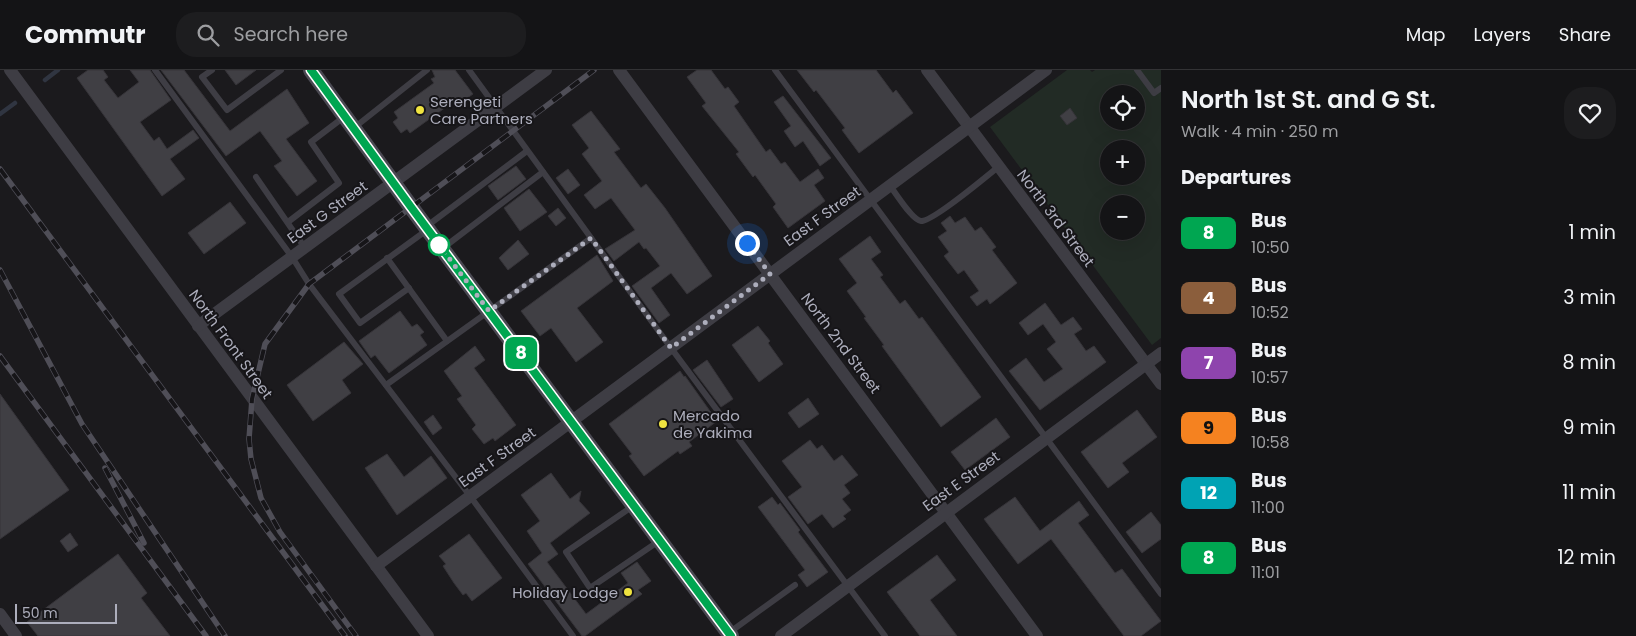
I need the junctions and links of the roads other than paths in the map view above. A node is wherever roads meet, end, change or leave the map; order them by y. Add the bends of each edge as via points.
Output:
1 (155, 70) edge
2 (212, 70) edge
3 (280, 70) edge
4 (311, 70) edge
5 (428, 70) edge
6 (469, 70) edge
7 (546, 70) edge
8 (619, 70) edge
9 (775, 70) edge
10 (927, 70) edge
11 (1046, 70) edge
12 (1137, 70) edge
13 (15, 72) edge
14 (1161, 88) edge
15 (496, 107) junction
16 (349, 122) junction
17 (968, 128) junction
18 (527, 151) junction
19 (998, 167) junction
20 (543, 172) junction
21 (256, 177) dead end
22 (394, 183) junction
23 (890, 186) junction
24 (872, 199) junction
25 (288, 222) junction
26 (426, 228) junction
27 (591, 238) junction
28 (305, 248) junction
29 (442, 248) junction
30 (292, 257) junction
31 (387, 258) junction
32 (770, 274) junction
33 (409, 288) junction
34 (489, 311) junction
35 (198, 326) junction
36 (447, 341) junction
37 (671, 348) junction
38 (1161, 353) edge
39 (1146, 364) junction
40 (1161, 384) edge
41 (386, 385) junction
42 (572, 421) junction
43 (1046, 439) junction
44 (470, 496) junction
45 (634, 505) junction
46 (946, 512) junction
47 (660, 540) junction
48 (376, 566) junction
49 (794, 585) dead end
50 (848, 585) junction
51 (1161, 594) edge
52 (0, 614) edge
53 (730, 634) edge
54 (16, 636) edge
55 (428, 636) edge
56 (573, 636) edge
57 (780, 636) edge
58 (885, 636) edge
59 (1037, 636) edge

1 - 30 lane
2 - 3 lane via 202,77 227,110
4 - 16 main road
5 - 16 lane
6 - 15 lane
7 - 15 street, East G Street
8 - 32 street, North 2nd Street
9 - 24 lane
10 - 17 street, North 3rd Street
11 - 17 street, East F Street
12 - 14 lane via 1154,93
13 - 35 street, North Front Street
15 - 18 lane
15 - 22 street, East G Street
16 - 22 main road
16 - 25 lane via 311,142 339,183
17 - 19 street, North 3rd Street
17 - 23 street, East F Street
18 - 20 lane
18 - 26 lane
19 - 23 lane via 927,220 914,218
19 - 39 street, North 3rd Street
20 - 27 lane
20 - 29 lane
21 - 25 lane
22 - 26 main road
22 - 28 street, East G Street
23 - 24 street, East F Street
24 - 32 street, East F Street
24 - 43 lane
25 - 28 lane
26 - 29 main road
26 - 31 lane
27 - 34 lane
27 - 37 lane
28 - 30 street, East G Street
29 - 34 main road
30 - 35 street, East G Street
30 - 41 lane
31 - 33 lane
31 - 33 lane via 338,294 360,323
32 - 37 street, East F Street
32 - 46 street, North 2nd Street
33 - 36 lane
34 - 36 lane
34 - 42 main road
35 - 48 street, North Front Street
36 - 41 lane
37 - 42 street, East F Street
37 - 50 lane
38 - 39 street, East E Street
39 - 40 street, North 3rd Street
39 - 43 street, East E Street
41 - 44 lane
42 - 44 street, East F Street
42 - 45 main road
43 - 46 street, East E Street
43 - 51 lane
44 - 48 street, East F Street
44 - 56 lane
45 - 47 main road
45 - 47 lane via 566,552 590,588
46 - 50 street, East E Street
46 - 59 street, North 2nd Street
47 - 53 main road
48 - 55 street, North Front Street
49 - 53 lane
50 - 57 street, East E Street
50 - 58 lane
52 - 54 street

